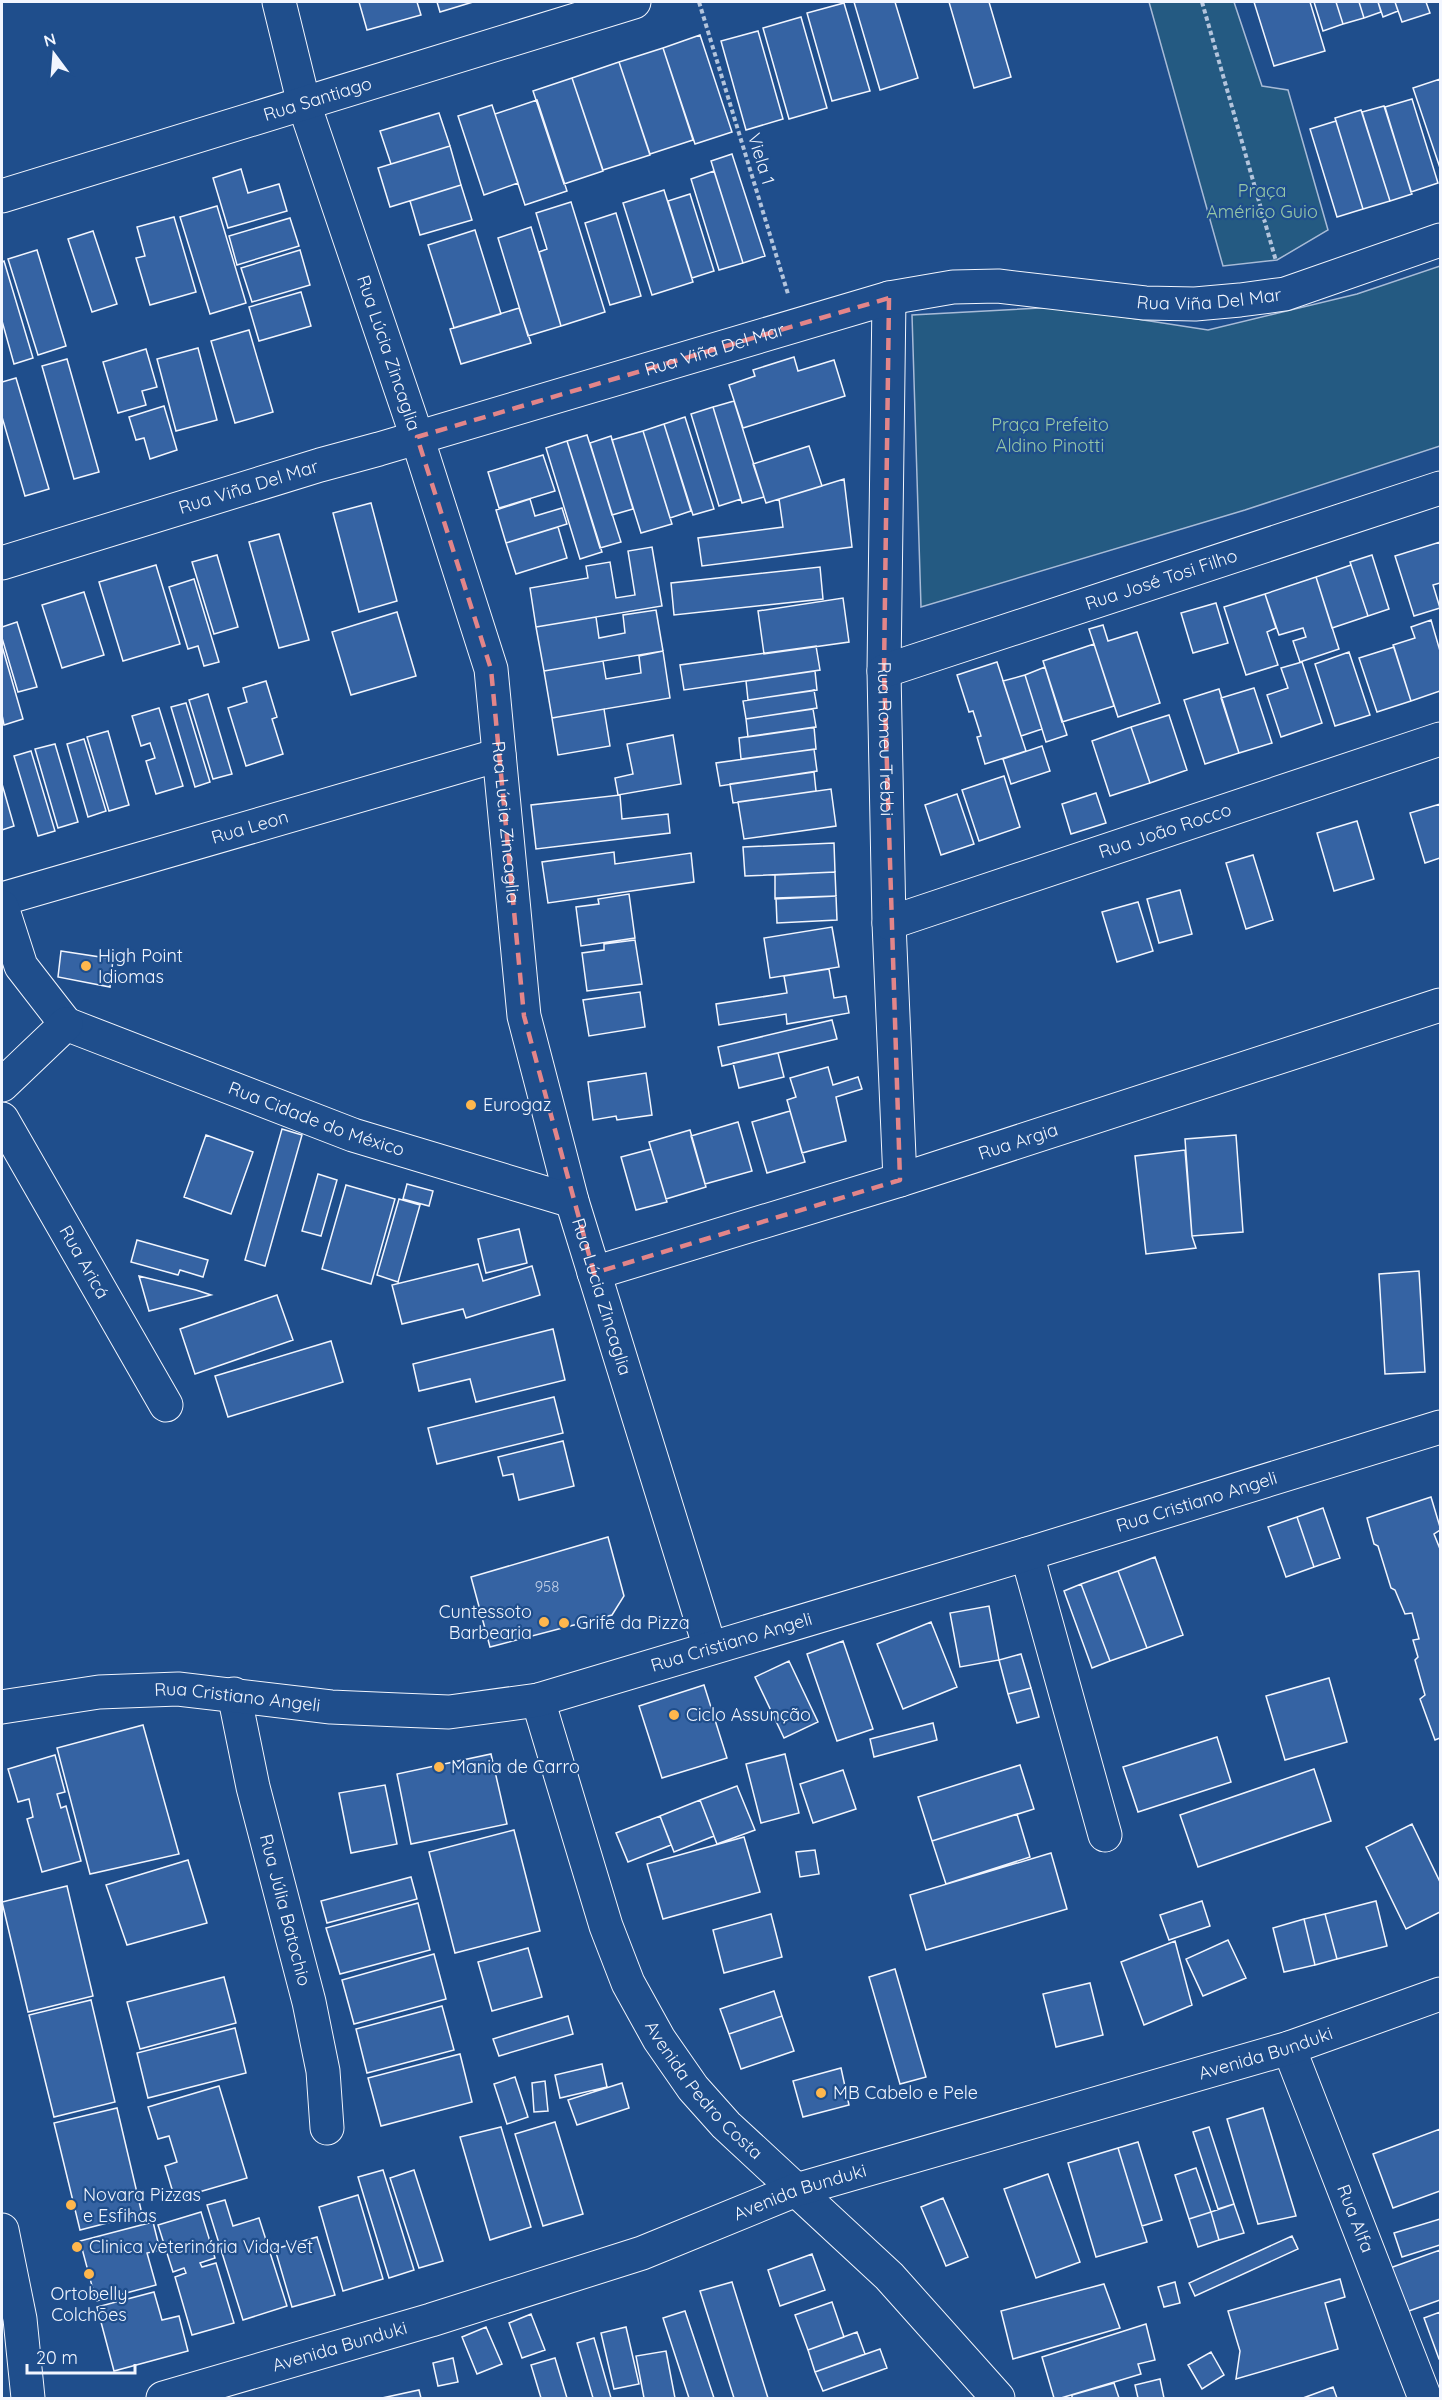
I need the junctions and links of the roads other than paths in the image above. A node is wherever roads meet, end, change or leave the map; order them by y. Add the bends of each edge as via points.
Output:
1 (279, 2) edge
2 (634, 2) edge
3 (304, 104) junction
4 (2, 196) edge
5 (1440, 240) edge
6 (890, 298) junction
7 (417, 438) junction
8 (1440, 488) edge
9 (2, 563) edge
10 (884, 671) junction
11 (1440, 739) edge
12 (499, 756) junction
13 (2, 899) edge
14 (2, 908) edge
15 (889, 923) junction
16 (1440, 1005) edge
17 (66, 1024) junction
18 (2, 1085) edge
19 (2, 1119) edge
20 (900, 1180) junction
21 (572, 1201) junction
22 (594, 1273) junction
23 (166, 1406) dead end
24 (1440, 1427) edge
25 (1027, 1554) junction
26 (710, 1648) junction
27 (234, 1694) junction
28 (538, 1700) junction
29 (2, 1707) edge
30 (1106, 1835) dead end
31 (1440, 1994) edge
32 (1289, 2048) junction
33 (327, 2128) dead end
34 (796, 2190) junction
35 (2, 2230) edge
36 (1427, 2396) edge
37 (27, 2398) edge
38 (163, 2398) edge
39 (998, 2398) edge

1 - 3 street, Rua Lúcia Zincaglia
2 - 3 street, Rua Santiago
3 - 4 street, Rua Santiago
3 - 7 street, Rua Lúcia Zincaglia
5 - 6 street, Rua Viña Del Mar via 1285,294 1195,304 998,286 953,287
6 - 7 street, Rua Viña Del Mar
6 - 10 street, Rua Romeu Trebbi
7 - 9 street, Rua Viña Del Mar
7 - 12 street, Rua Lúcia Zincaglia via 491,669
8 - 10 street, Rua José Tosi Filho
10 - 15 street, Rua Romeu Trebbi
11 - 15 street, Rua João Rocco
12 - 13 street, Rua Leon
12 - 21 street, Rua Lúcia Zincaglia via 524,1016
14 - 17 street via 21,966
15 - 20 street, Rua Romeu Trebbi
16 - 20 street, Rua Argia
17 - 18 street
17 - 21 street, Rua Cidade do México via 352,1135
19 - 23 street, Rua Aricá
20 - 22 street, Rua Argia
21 - 22 street, Rua Lúcia Zincaglia
22 - 26 street, Rua Lúcia Zincaglia
24 - 25 street, Rua Cristiano Angeli
25 - 26 street, Rua Cristiano Angeli
25 - 30 street
26 - 28 street, Rua Cristiano Angeli
27 - 28 street, Rua Cristiano Angeli via 331,1707 448,1712
27 - 29 street, Rua Cristiano Angeli via 178,1689 99,1692
27 - 33 street, Rua Júlia Batochio via 253,1787 309,2002 323,2072
28 - 34 street, Avenida Pedro Costa via 606,1926 628,1983 659,2039 693,2088 726,2126
31 - 32 street, Avenida Bunduki
32 - 34 street, Avenida Bunduki
32 - 36 street, Rua Alfa
34 - 38 street, Avenida Bunduki via 642,2253
34 - 39 street, Avenida Pedro Costa via 889,2276
35 - 37 street via 20,2319

